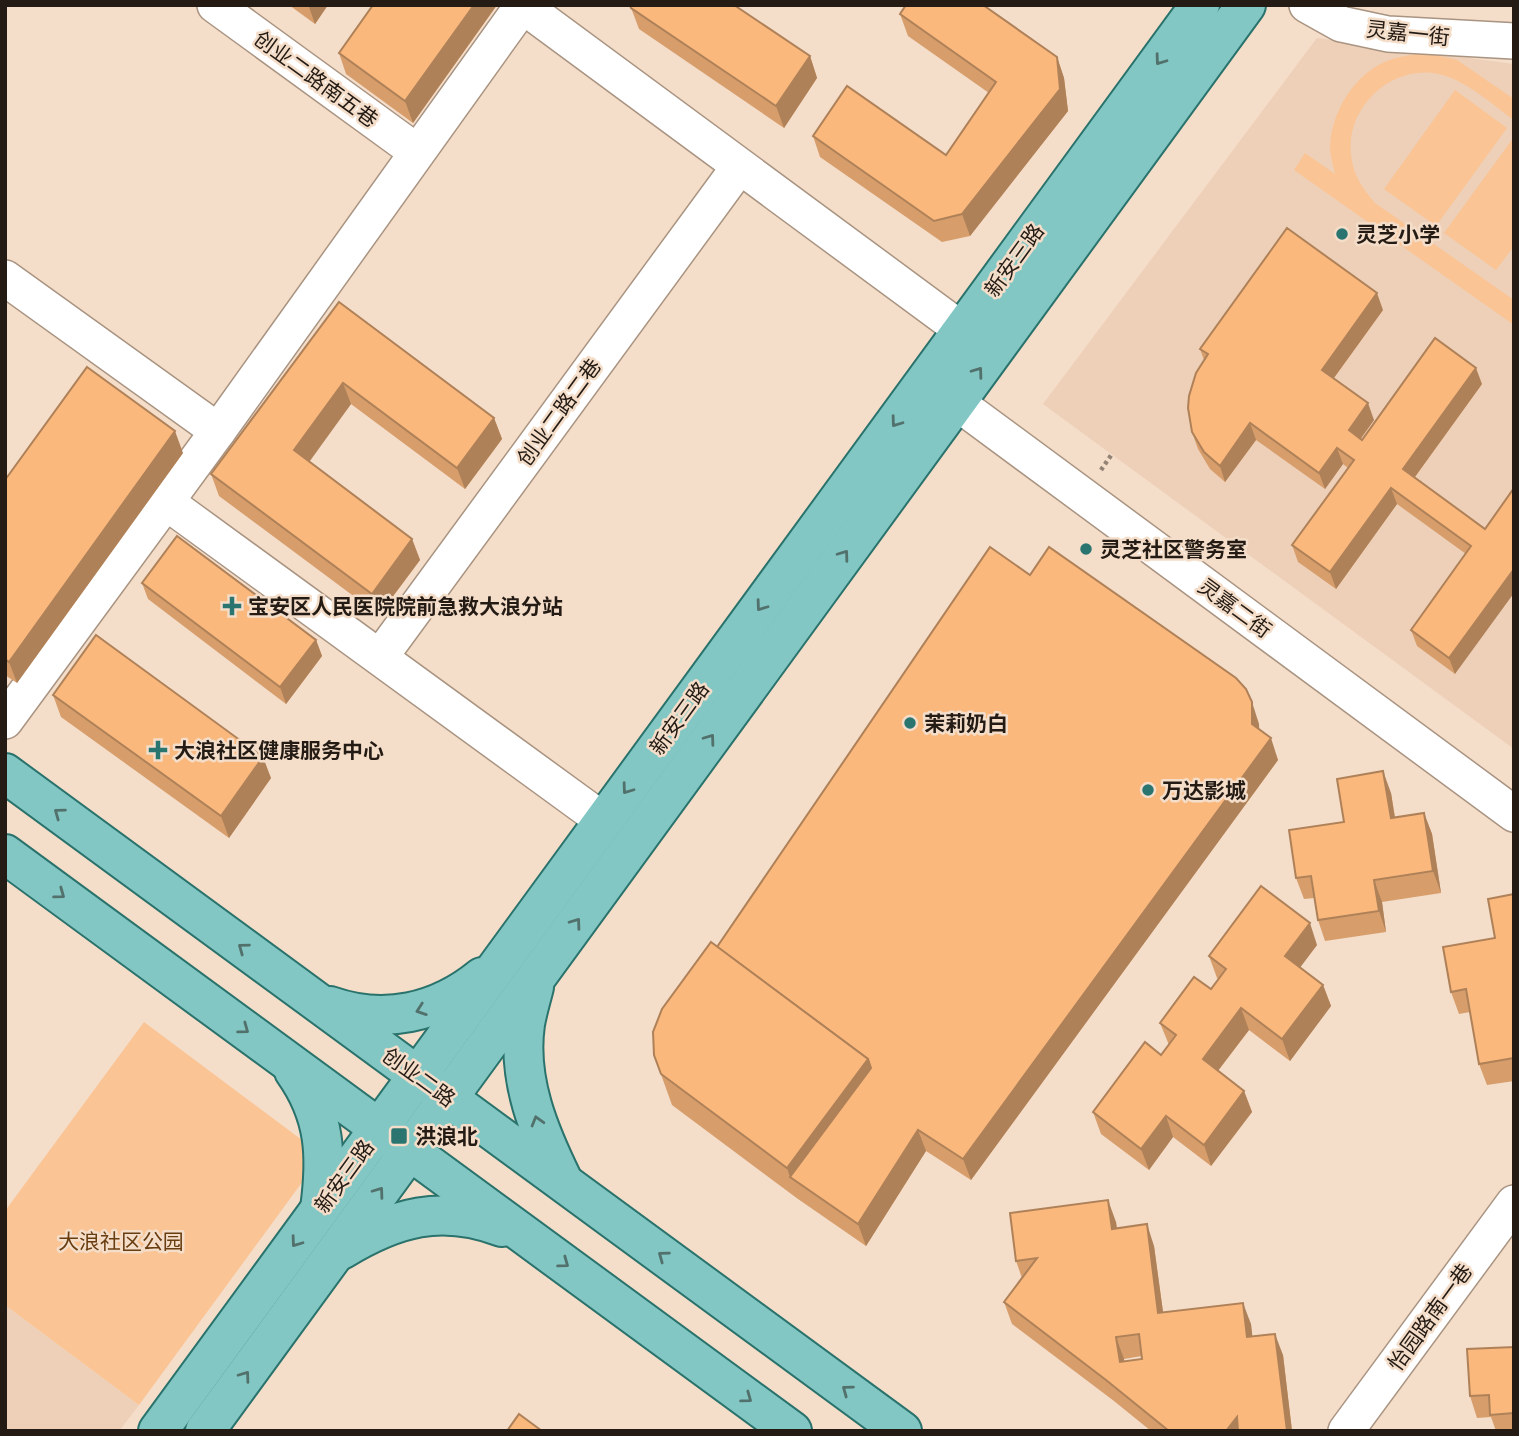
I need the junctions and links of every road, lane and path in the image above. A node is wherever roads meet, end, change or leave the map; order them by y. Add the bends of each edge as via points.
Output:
1 (215, 5) edge
2 (1200, 5) edge
3 (1246, 5) edge
4 (1307, 5) edge
5 (523, 6) edge
6 (1514, 41) edge
7 (418, 152) junction
8 (739, 167) junction
9 (5, 278) edge
10 (962, 330) junction
11 (956, 402) junction
12 (218, 431) junction
13 (166, 502) junction
14 (380, 657) junction
15 (5, 721) edge
16 (5, 773) edge
17 (1514, 814) edge
18 (604, 821) junction
19 (5, 853) edge
20 (500, 962) junction
21 (536, 978) junction
22 (318, 1002) junction
23 (287, 1060) junction
24 (417, 1076) junction
25 (448, 1098) junction
26 (379, 1128) junction
27 (410, 1150) junction
28 (564, 1184) junction
29 (1514, 1203) edge
30 (320, 1209) junction
31 (528, 1237) junction
32 (333, 1255) junction
33 (158, 1431) edge
34 (205, 1431) edge
35 (792, 1431) edge
36 (902, 1431) edge
37 (1346, 1431) edge

1 - 7 street, 创业二路南五巷
2 -> 10 main road, 新安三路
11 -> 3 main road, 新安三路
4 - 6 street, 灵嘉一街 via 1341,24 1388,34
5 - 7 street
5 - 8 street
7 - 12 street
8 - 10 street
8 - 14 street, 创业二路二巷
9 - 12 street
10 -> 18 main road, 新安三路
11 - 17 street, 灵嘉二街
21 -> 11 main road, 新安三路
12 - 13 street
13 - 14 street
13 - 15 street
14 - 18 street
22 -> 16 main road, 创业二路
18 - 20 main road, 新安三路
19 -> 23 main road
20 -> 22 main road via 466,990 411,1013 378,1017
20 - 24 main road, 新安三路
21 - 25 main road, 新安三路
28 -> 21 main road via 540,1133 526,1082 525,1026
22 - 24 main road, 创业二路
23 - 26 main road
23 - 30 main road via 306,1087 318,1118 324,1149
24 - 25 main road, 创业二路
24 - 26 main road, 新安三路
25 - 27 main road, 新安三路
25 - 28 main road, 创业二路
26 - 27 main road
26 - 30 main road, 新安三路
27 - 31 main road
32 -> 27 main road, 新安三路
36 -> 28 main road, 创业二路
29 - 37 street, 怡园路南一巷
30 -> 33 main road, 新安三路
31 - 32 main road via 461,1215 428,1215 371,1231
31 -> 35 main road
34 -> 32 main road, 新安三路

